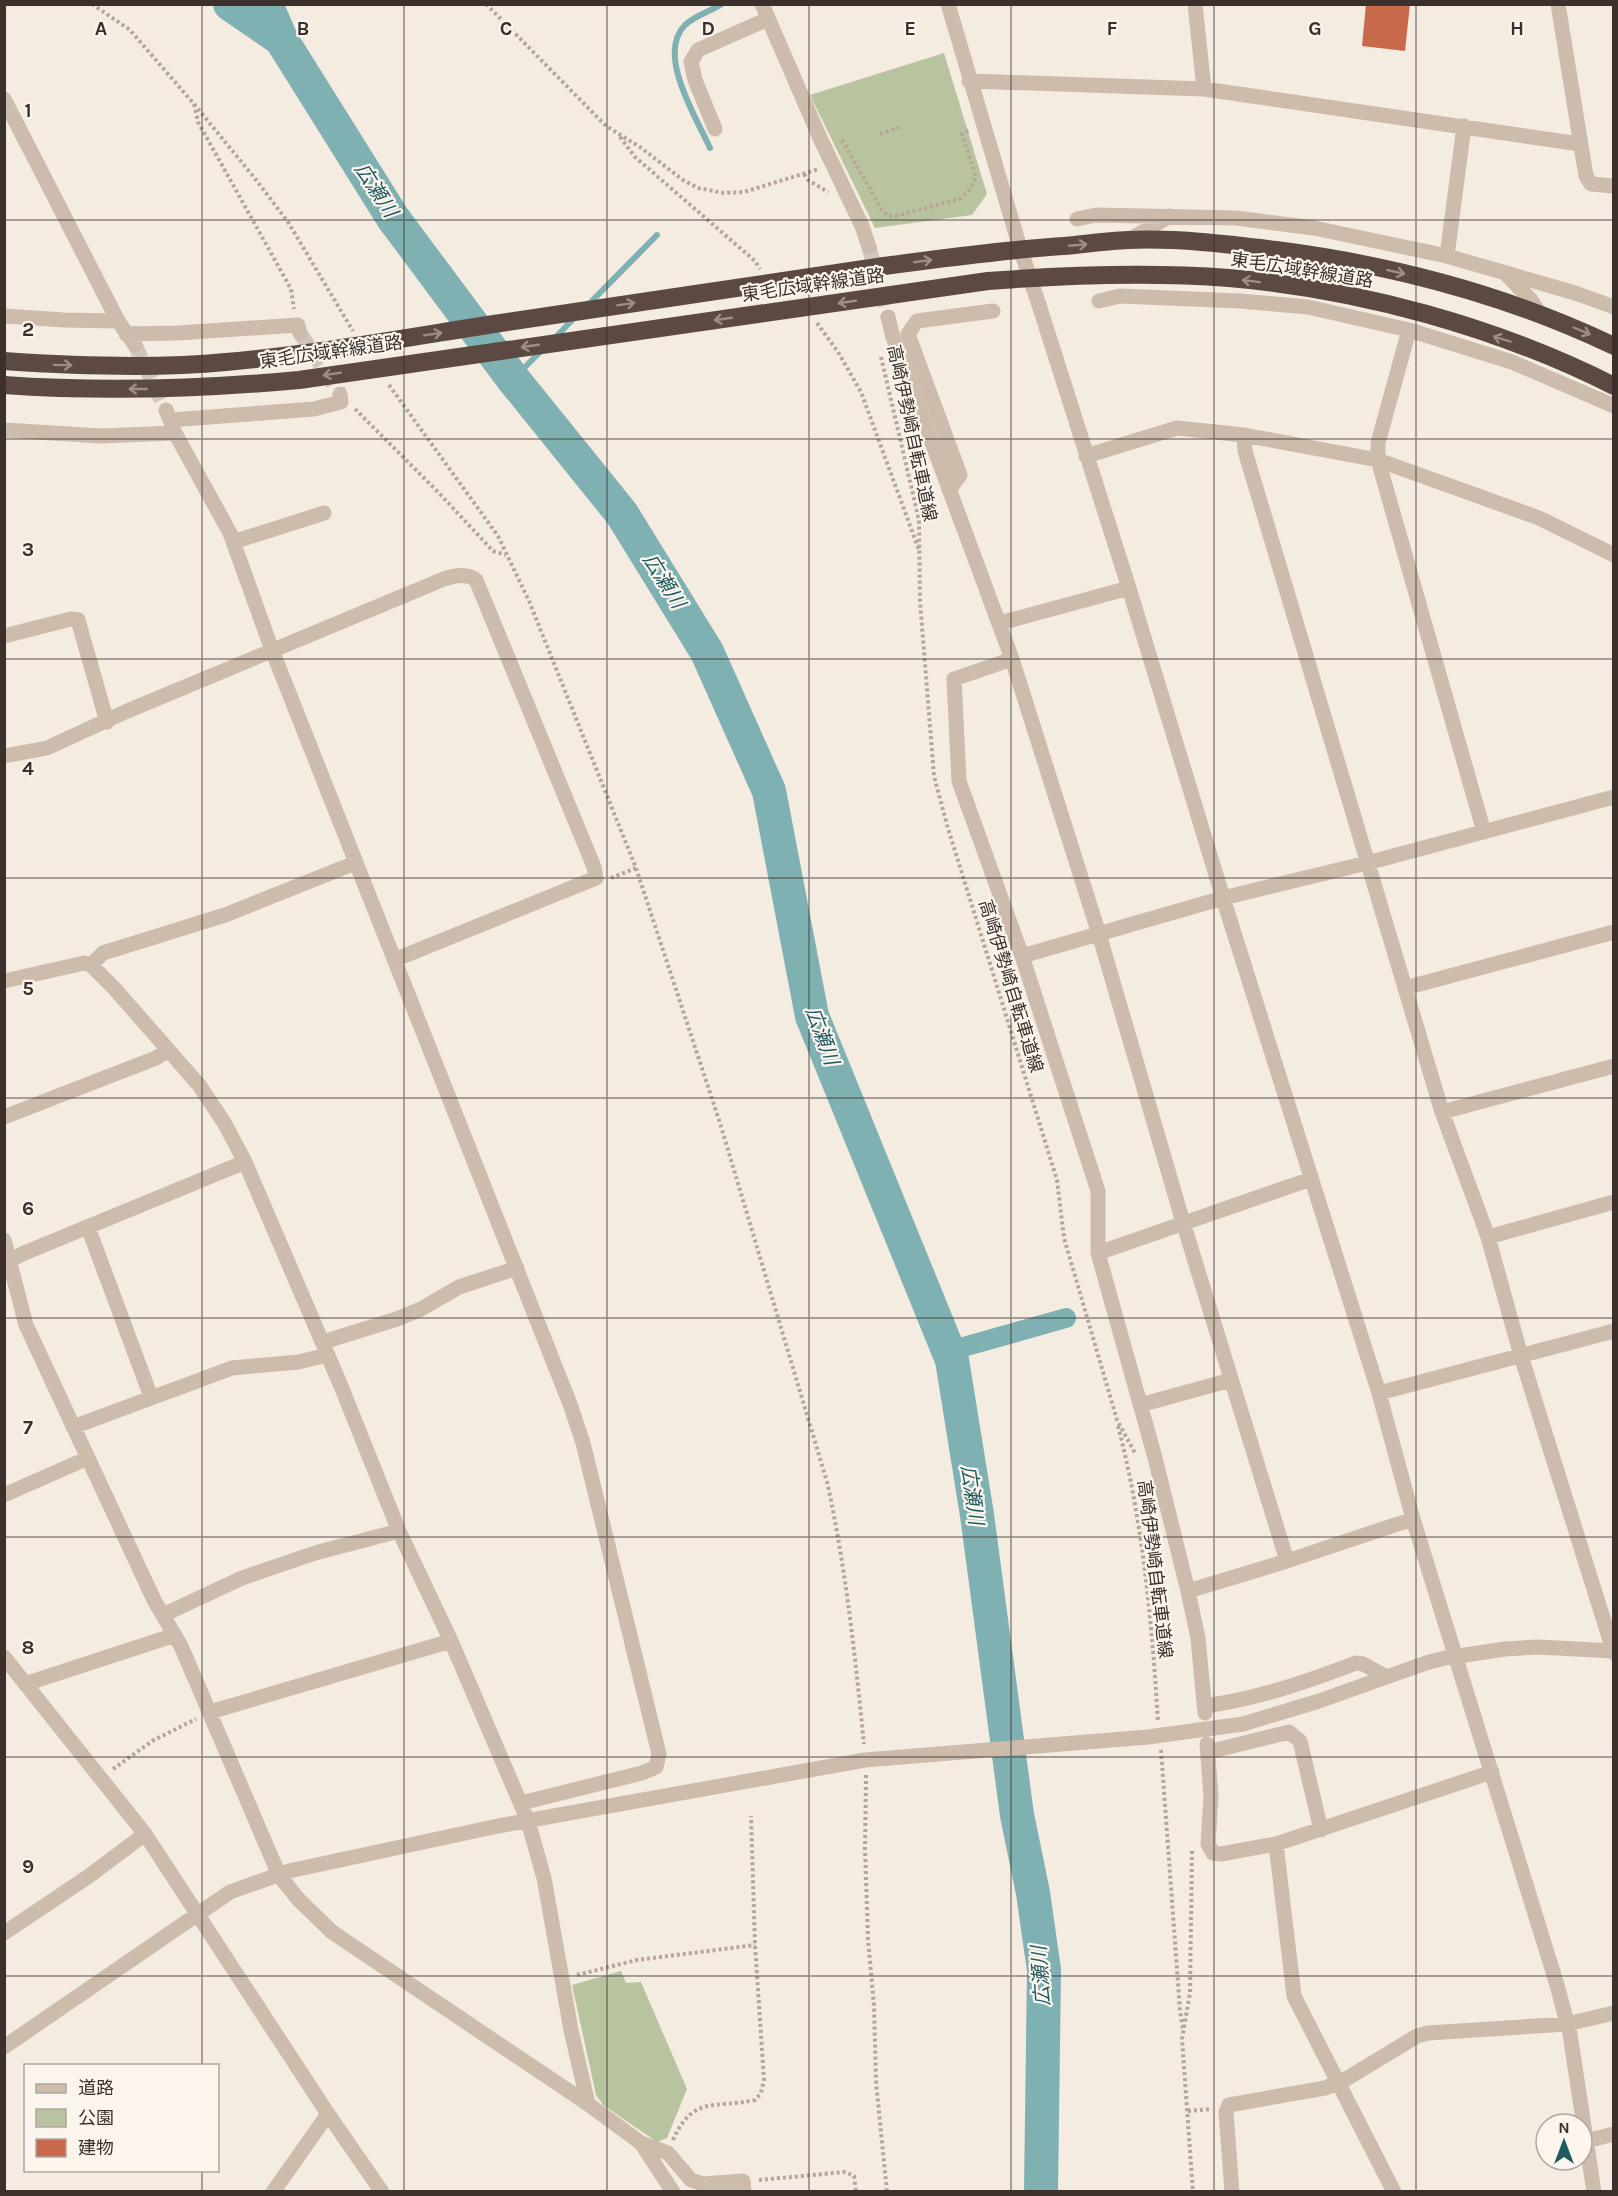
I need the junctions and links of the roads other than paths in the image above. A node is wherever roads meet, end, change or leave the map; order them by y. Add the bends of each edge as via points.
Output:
1 (948, 4) edge
2 (1195, 4) edge
3 (1558, 4) edge
4 (765, 12) edge
5 (969, 81) junction
6 (1204, 88) junction
7 (4, 99) edge
8 (1464, 126) junction
9 (715, 129) dead end
10 (1580, 144) junction
11 (1614, 186) edge
12 (1172, 216) junction
13 (1077, 219) dead end
14 (1129, 240) junction
15 (869, 247) tunnel mouth
16 (1020, 248) junction
17 (1447, 256) junction
18 (1507, 275) junction
19 (1030, 278) junction
20 (1294, 287) junction
21 (1099, 301) dead end
22 (1308, 307) junction
23 (1614, 307) edge
24 (993, 311) dead end
25 (1540, 314) junction
26 (4, 316) edge
27 (888, 317) tunnel mouth
28 (299, 329) road end
29 (1409, 330) junction
30 (126, 333) junction
31 (1614, 346) edge
32 (4, 361) edge
33 (4, 385) edge
34 (1614, 386) edge
35 (340, 398) road end
36 (1614, 406) edge
37 (171, 421) junction
38 (4, 430) edge
39 (1244, 435) junction
40 (1086, 456) junction
41 (1377, 460) junction
42 (949, 490) junction
43 (324, 513) dead end
44 (233, 542) junction
45 (1614, 555) edge
46 (1129, 588) junction
47 (1000, 624) junction
48 (4, 636) edge
49 (272, 650) junction
50 (1012, 659) junction
51 (106, 722) junction
52 (4, 756) edge
53 (1614, 797) edge
54 (1484, 832) junction
55 (355, 863) junction
56 (1367, 863) junction
57 (1223, 898) junction
58 (1614, 933) edge
59 (1099, 934) junction
60 (1022, 956) junction
61 (393, 960) junction
62 (91, 965) junction
63 (4, 981) edge
64 (1405, 988) junction
65 (168, 1050) junction
66 (1614, 1066) edge
67 (1442, 1112) junction
68 (4, 1117) edge
69 (245, 1162) junction
70 (1311, 1179) junction
71 (1614, 1202) edge
72 (1184, 1222) junction
73 (88, 1227) junction
74 (1488, 1237) junction
75 (4, 1240) edge
76 (1098, 1253) junction
77 (8, 1262) edge
78 (517, 1268) junction
79 (1614, 1331) edge
80 (325, 1348) junction
81 (1521, 1356) junction
82 (1232, 1380) junction
83 (1379, 1394) junction
84 (151, 1397) junction
85 (1140, 1405) junction
86 (73, 1427) junction
87 (88, 1458) junction
88 (4, 1495) edge
89 (1413, 1519) junction
90 (399, 1531) junction
91 (1287, 1561) junction
92 (1188, 1592) junction
93 (163, 1615) junction
94 (175, 1635) junction
95 (451, 1641) junction
96 (1613, 1652) edge
97 (1456, 1656) junction
98 (4, 1657) edge
99 (1387, 1677) junction
100 (26, 1684) junction
101 (210, 1712) junction
102 (1492, 1772) junction
103 (520, 1803) junction
104 (528, 1821) junction
105 (1321, 1830) junction
106 (145, 1834) junction
107 (1276, 1844) junction
108 (279, 1875) junction
109 (198, 1912) junction
110 (4, 1933) edge
111 (1614, 2013) edge
112 (1567, 2024) junction
113 (4, 2047) edge
114 (1338, 2083) junction
115 (588, 2104) junction
116 (1581, 2112) edge
117 (328, 2114) junction
118 (1614, 2134) edge
119 (1594, 2139) edge
120 (641, 2143) junction
121 (1591, 2172) edge
122 (744, 2186) edge
123 (273, 2192) edge
124 (382, 2192) edge
125 (673, 2192) edge
126 (1232, 2192) edge
127 (1394, 2192) edge
128 (1594, 2192) edge

1 - 5 street
2 - 6 street
3 - 10 street
4 - 9 street via 698,50 691,62 694,80
4 - 15 street
5 - 6 street
5 - 16 street
6 - 8 street
7 - 30 street
8 - 10 street
8 - 17 street
10 - 11 street via 1591,184
12 - 13 street via 1096,215
12 - 14 street
12 - 17 street via 1236,218 1314,228
16 -> 14 highway, 東毛広域幹線道路
14 -> 25 highway, 東毛広域幹線道路 via 1242,246 1340,260 1440,282
16 - 19 street
32 -> 16 highway, 東毛広域幹線道路 via 58,365 223,363 375,343 760,276
17 - 18 street
18 - 23 street
18 - 25 street
20 -> 19 highway, 東毛広域幹線道路 via 1217,278
19 -> 33 highway, 東毛広域幹線道路 via 781,311 389,373 230,386 59,389
19 - 40 street
20 - 22 street
34 -> 20 highway, 東毛広域幹線道路 via 1511,342 1412,311
21 - 22 street via 1120,296
22 - 29 street
24 - 42 street via 917,321 908,334 960,475
25 -> 31 highway, 東毛広域幹線道路
26 - 30 street via 64,320
27 - 42 street
28 - 30 street
29 - 36 street via 1512,362
29 - 41 street via 1378,443
35 - 37 street via 314,409
37 - 38 street via 101,436
37 - 44 street
39 - 40 street via 1177,428
39 - 41 street
39 - 56 street via 1245,451
40 - 46 street
41 - 45 street via 1539,518
41 - 54 street
42 - 47 street
43 - 44 street
44 - 49 street
46 - 47 street
46 - 57 street
47 - 50 street
48 - 51 street via 78,620
49 - 51 street
49 - 55 street
49 - 61 street via 415,591 460,574 470,575 476,580 594,867 596,878 587,883
50 - 59 street
50 - 60 street via 954,679 959,781
51 - 52 street via 46,748
53 - 54 street
54 - 56 street
55 - 61 street
55 - 62 street via 225,915 104,953
56 - 57 street
56 - 64 street
57 - 59 street
57 - 70 street
58 - 64 street
59 - 60 street
59 - 72 street
60 - 76 street via 1098,1191
61 - 78 street
62 - 63 street via 78,964
62 - 65 street
64 - 67 street
65 - 68 street
65 - 69 street via 212,1104
66 - 67 street
67 - 74 street
69 - 73 street
69 - 80 street
70 - 72 street
70 - 83 street
71 - 74 street
72 - 76 street
72 - 82 street
73 - 77 street
73 - 84 street
74 - 81 street
75 - 77 street
76 - 85 street
77 - 86 street via 26,1325
78 - 80 street via 459,1287 421,1309
78 - 103 street via 583,1443 659,1754 656,1767 642,1773
79 - 81 street
80 - 84 street via 298,1362 232,1368
80 - 90 street
81 - 83 street
81 - 96 street
82 - 85 street
82 - 91 street
83 - 89 street
84 - 86 street
85 - 92 street
86 - 87 street
87 - 88 street
87 - 93 street
89 - 91 street
89 - 97 street
90 - 93 street via 315,1553 242,1578
90 - 95 street
91 - 92 street
92 - 99 street via 1198,1638 1204,1709 1289,1688 1356,1663
93 - 94 street
94 - 100 street
94 - 101 street
95 - 101 street
95 - 103 street
96 - 97 street via 1538,1647
97 - 99 street
97 - 102 street
98 - 100 street
99 - 104 street via 1243,1724 1155,1741 867,1759
100 - 106 street
101 - 108 street
102 - 105 street
102 - 112 street
103 - 104 street
104 - 108 street
104 - 115 street via 544,1878
105 - 107 street
105 - 107 street via 1300,1742 1289,1732 1207,1748 1210,1850 1221,1854
106 - 109 street
106 - 110 street
107 - 114 street via 1294,1996
108 - 109 street via 230,1892
108 - 115 street via 332,1932
109 - 113 street
109 - 117 street
111 - 112 street
112 - 114 street via 1428,2033
112 - 116 street
114 - 126 street via 1229,2105 1226,2112
114 - 127 street
115 - 120 street
117 - 123 street
117 - 124 street
118 - 119 street
120 - 122 street via 668,2152 691,2180
120 - 125 street
121 - 128 street

